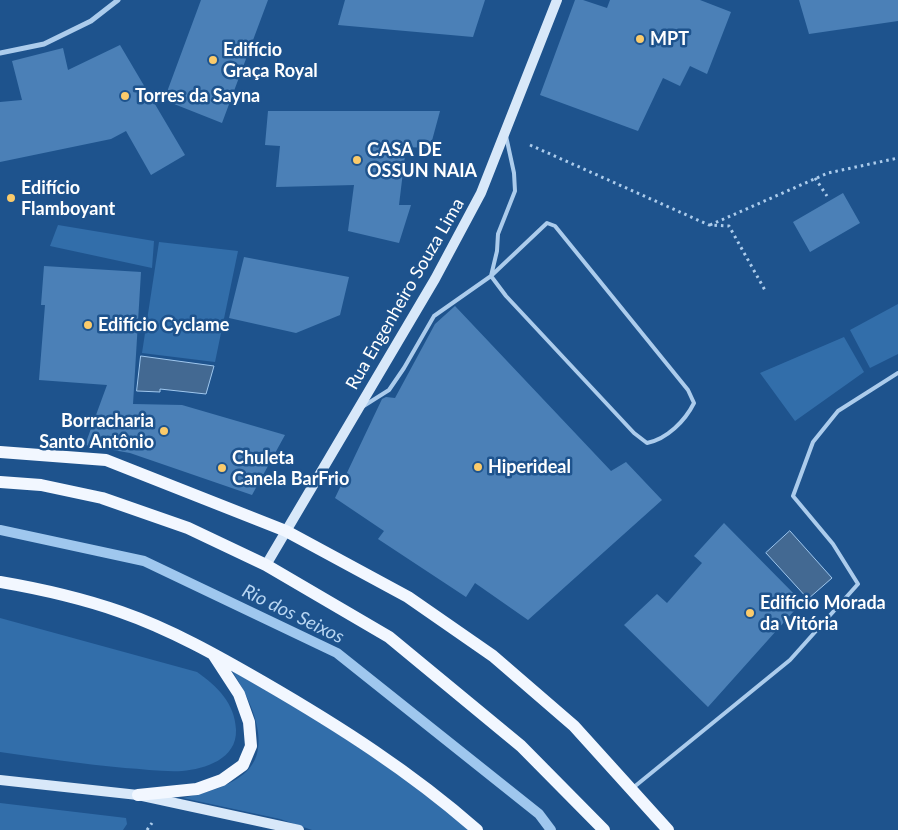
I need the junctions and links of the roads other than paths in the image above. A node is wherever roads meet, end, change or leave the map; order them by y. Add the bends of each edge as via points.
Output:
1 (118, 0) edge
2 (557, 0) edge
3 (0, 53) edge
4 (505, 134) junction
5 (491, 276) junction
6 (898, 373) edge
7 (359, 408) junction
8 (0, 452) edge
9 (0, 482) edge
10 (286, 531) junction
11 (266, 565) junction
12 (0, 582) edge
13 (212, 652) junction
14 (0, 780) edge
15 (631, 790) junction
16 (138, 795) junction
17 (298, 830) edge
18 (477, 830) edge
19 (604, 830) edge
20 (668, 830) edge

1 - 3 street via 91,22 44,44
2 - 4 street, Rua Engenheiro Souza Lima
4 - 5 lane via 515,191 498,234
4 - 7 street, Rua Engenheiro Souza Lima via 481,193 435,280
5 - 5 lane via 517,308 647,443 658,440 687,416 694,403 688,390 555,226 547,223 538,229
5 - 7 lane via 434,316 389,390
6 - 15 lane via 838,411 813,442 793,496 833,544 858,584 790,660
7 - 10 street, Rua Engenheiro Souza Lima
8 - 10 main road via 106,460
9 - 11 main road via 102,498 188,528
10 - 11 street, Rua Engenheiro Souza Lima
10 - 15 main road via 408,597 492,656 574,726
11 - 19 main road via 389,636 521,746
12 - 13 main road via 50,590 122,612
13 - 16 main road via 240,694 249,722 251,746 242,765 222,780 197,789
13 - 18 main road via 372,748 440,797
14 - 16 street
15 - 20 main road
16 - 17 street

